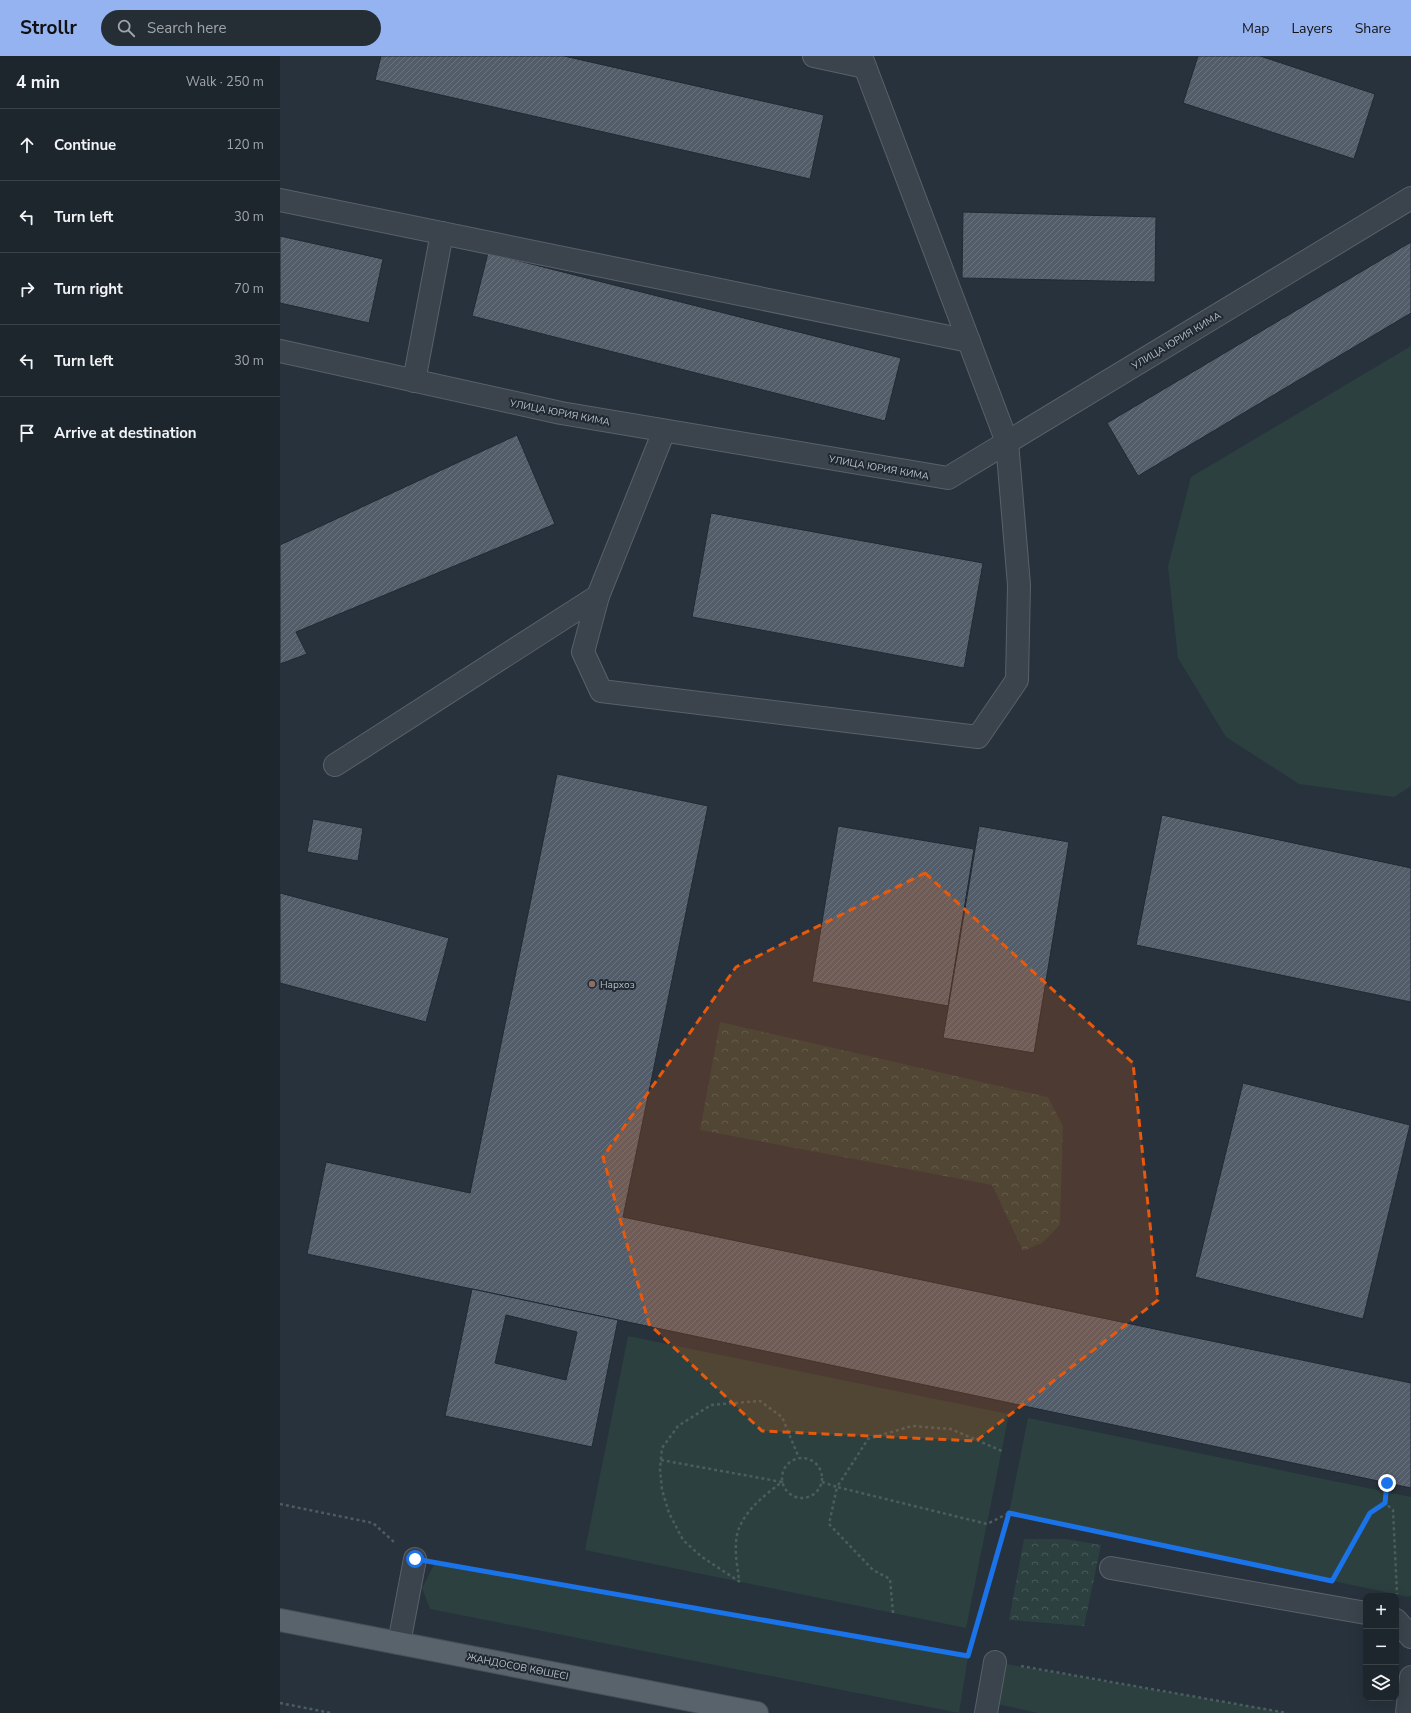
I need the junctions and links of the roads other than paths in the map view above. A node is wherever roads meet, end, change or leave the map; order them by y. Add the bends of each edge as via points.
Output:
1 (814, 56) edge
2 (863, 61) edge
3 (1411, 198) edge
4 (280, 200) edge
5 (442, 233) junction
6 (969, 341) junction
7 (280, 351) edge
8 (414, 381) junction
9 (664, 431) junction
10 (1007, 442) junction
11 (598, 596) junction
12 (335, 765) dead end
13 (415, 1559) road end
14 (1111, 1568) dead end
15 (1363, 1612) edge
16 (280, 1620) edge
17 (1399, 1623) edge
18 (1411, 1637) edge
19 (399, 1643) junction
20 (996, 1662) road end
21 (1411, 1677) edge
22 (757, 1713) edge
23 (986, 1713) edge
24 (1407, 1713) edge

1 - 2 street
2 - 6 street
3 - 10 street, УЛИЦА ЮРИЯ КИМА
4 - 5 street
5 - 6 street
5 - 8 street
6 - 10 street
7 - 8 street, УЛИЦА ЮРИЯ КИМА
8 - 9 street, УЛИЦА ЮРИЯ КИМА via 562,413
9 - 10 street, УЛИЦА ЮРИЯ КИМА via 948,478
9 - 11 street
10 - 11 street via 1019,585 1017,680 978,737 601,691 583,652
11 - 12 street
13 - 19 street
14 - 15 street
16 - 19 main road, ЖАНДОСОВ КӨШЕСІ
17 - 18 street
19 - 22 main road, ЖАНДОСОВ КӨШЕСІ
20 - 23 street
21 - 24 street

